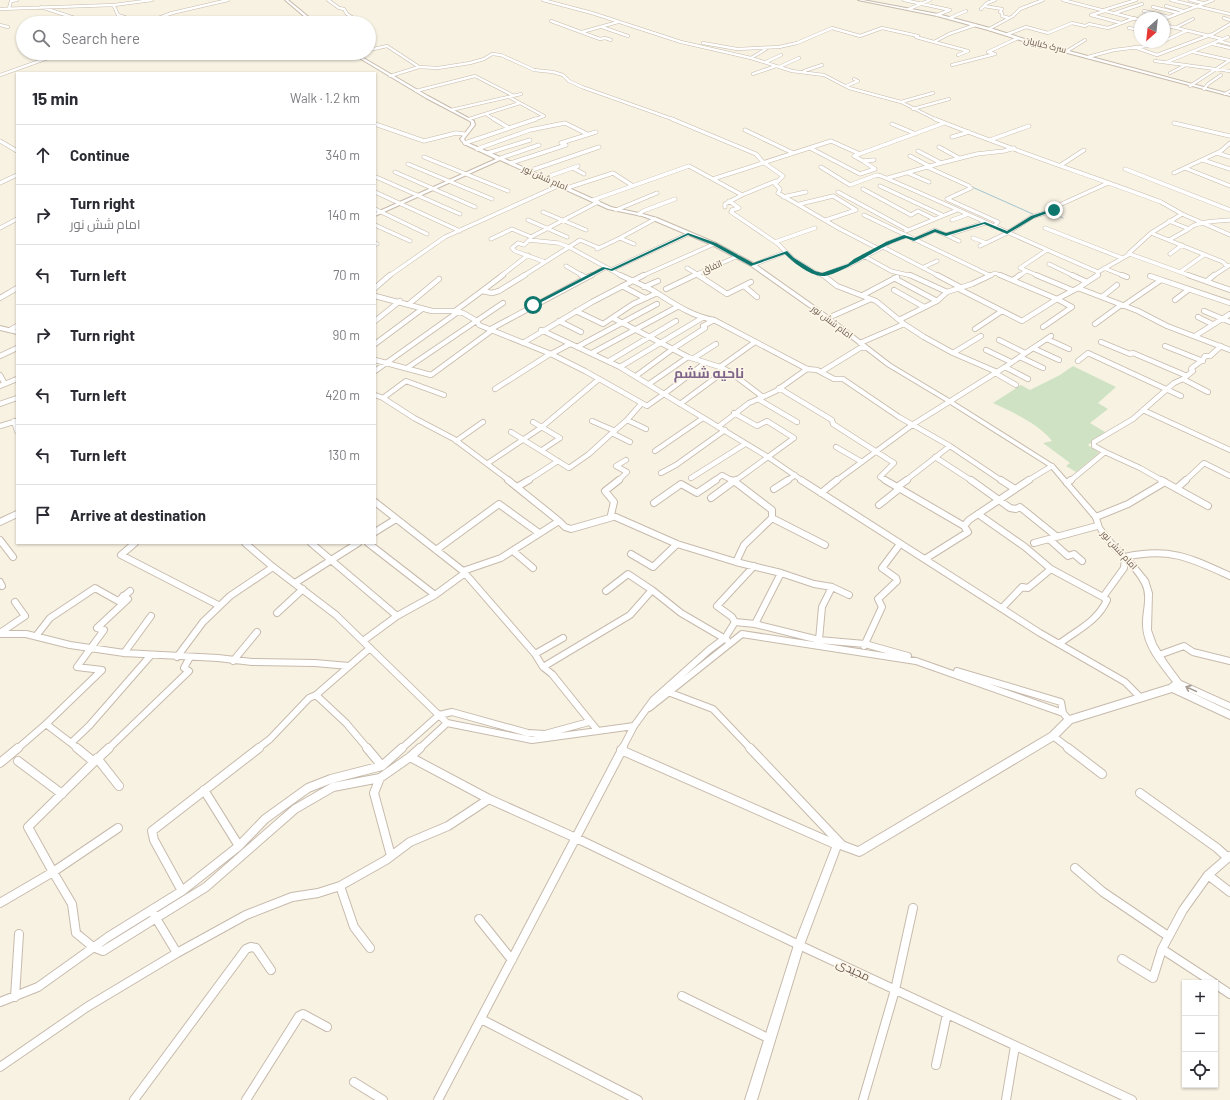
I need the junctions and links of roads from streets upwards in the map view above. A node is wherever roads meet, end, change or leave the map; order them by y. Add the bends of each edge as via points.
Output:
1 (17, 0) edge
2 (152, 0) edge
3 (228, 0) edge
4 (286, 0) edge
5 (328, 0) edge
6 (543, 0) edge
7 (859, 0) edge
8 (904, 0) edge
9 (930, 0) edge
10 (995, 0) edge
11 (1043, 0) edge
12 (1063, 0) edge
13 (1136, 0) edge
14 (1171, 0) edge
15 (1190, 0) edge
16 (1213, 0) edge
17 (1204, 3) junction
18 (923, 4) junction
19 (1142, 4) dead end
20 (1176, 5) dead end
21 (37, 6) junction
22 (114, 6) junction
23 (984, 6) junction
24 (1166, 6) junction
25 (1197, 6) junction
26 (1153, 7) dead end
27 (9, 8) junction
28 (0, 9) edge
29 (909, 9) junction
30 (981, 9) dead end
31 (1159, 9) junction
32 (1104, 10) junction
33 (1144, 11) dead end
34 (1184, 11) junction
35 (966, 12) dead end
36 (1148, 12) edge
37 (1230, 12) edge
38 (1115, 13) junction
39 (1178, 13) junction
40 (937, 15) junction
41 (68, 16) edge
42 (121, 16) edge
43 (164, 16) edge
44 (305, 16) edge
45 (350, 16) edge
46 (1170, 17) edge
47 (950, 18) junction
48 (1009, 18) junction
49 (1134, 18) edge
50 (1134, 18) edge
51 (1224, 18) dead end
52 (1193, 19) dead end
53 (1230, 20) edge
54 (551, 21) dead end
55 (618, 22) junction
56 (1121, 23) junction
57 (1230, 24) edge
58 (0, 25) edge
59 (975, 25) junction
60 (8, 27) dead end
61 (602, 27) junction
62 (1170, 27) edge
63 (1129, 28) dead end
64 (1174, 28) junction
65 (990, 29) junction
66 (1134, 30) edge
67 (1187, 31) junction
68 (580, 33) junction
69 (1008, 34) junction
70 (1213, 34) junction
71 (628, 36) dead end
72 (1205, 36) junction
73 (1229, 37) edge
74 (1018, 38) junction
75 (1170, 38) edge
76 (611, 40) dead end
77 (1085, 40) dead end
78 (1220, 40) junction
79 (934, 42) junction
80 (694, 44) junction
81 (1212, 44) junction
82 (1230, 44) edge
83 (1134, 47) edge
84 (376, 48) edge
85 (1137, 48) edge
86 (1230, 48) edge
87 (766, 49) dead end
88 (1067, 51) junction
89 (1193, 52) junction
90 (781, 55) dead end
91 (958, 55) dead end
92 (1088, 57) junction
93 (751, 58) junction
94 (799, 58) dead end
95 (42, 60) edge
96 (364, 60) edge
97 (1230, 60) edge
98 (1156, 61) dead end
99 (766, 62) junction
100 (1165, 63) junction
101 (822, 65) dead end
102 (952, 65) dead end
103 (1185, 65) junction
104 (777, 66) junction
105 (419, 67) junction
106 (1215, 69) junction
107 (1230, 71) edge
108 (802, 72) junction
109 (1170, 73) dead end
110 (753, 74) dead end
111 (0, 75) edge
112 (1221, 75) dead end
113 (390, 76) junction
114 (854, 79) dead end
115 (846, 86) junction
116 (1190, 86) junction
117 (1204, 89) junction
118 (416, 91) junction
119 (1230, 91) edge
120 (933, 93) dead end
121 (521, 94) dead end
122 (1225, 94) junction
123 (514, 96) junction
124 (1230, 96) edge
125 (509, 97) junction
126 (949, 99) dead end
127 (901, 102) junction
128 (520, 104) junction
129 (913, 109) junction
130 (451, 110) junction
131 (486, 114) junction
132 (469, 119) junction
133 (944, 123) junction
134 (1174, 123) dead end
135 (376, 124) edge
136 (892, 124) dead end
137 (1029, 126) dead end
138 (509, 128) junction
139 (745, 130) dead end
140 (596, 132) dead end
141 (969, 132) junction
142 (464, 134) junction
143 (587, 134) junction
144 (916, 134) junction
145 (1230, 136) edge
146 (952, 137) dead end
147 (530, 140) dead end
148 (990, 140) junction
149 (0, 142) edge
150 (465, 143) junction
151 (1230, 143) edge
152 (539, 145) dead end
153 (599, 147) dead end
154 (939, 147) dead end
155 (810, 148) junction
156 (1014, 148) junction
157 (477, 149) junction
158 (16, 150) edge
159 (1084, 150) dead end
160 (918, 151) dead end
161 (488, 153) junction
162 (793, 153) junction
163 (1218, 153) junction
164 (860, 154) junction
165 (910, 156) dead end
166 (424, 157) dead end
167 (1230, 157) edge
168 (501, 158) junction
169 (959, 158) junction
170 (874, 160) dead end
171 (1203, 160) junction
172 (556, 161) junction
173 (863, 161) junction
174 (763, 162) junction
175 (511, 163) junction
176 (941, 163) junction
177 (408, 164) dead end
178 (1061, 165) junction
179 (578, 166) dead end
180 (928, 166) junction
181 (821, 167) dead end
182 (573, 168) junction
183 (1185, 168) junction
184 (568, 169) junction
185 (1125, 169) dead end
186 (1230, 169) edge
187 (529, 171) junction
188 (395, 172) dead end
189 (908, 173) junction
190 (1174, 173) dead end
191 (466, 174) junction
192 (584, 174) dead end
193 (16, 175) edge
194 (376, 177) edge
195 (544, 178) junction
196 (888, 178) junction
197 (714, 179) junction
198 (449, 181) junction
199 (776, 181) junction
200 (929, 182) dead end
201 (0, 183) edge
202 (1108, 183) junction
203 (560, 185) junction
204 (633, 186) junction
205 (880, 186) dead end
206 (1230, 186) edge
207 (433, 188) junction
208 (567, 188) junction
209 (863, 190) dead end
210 (508, 191) dead end
211 (376, 192) edge
212 (806, 192) dead end
213 (838, 192) dead end
214 (657, 193) dead end
215 (742, 195) junction
216 (418, 196) junction
217 (783, 197) junction
218 (492, 199) dead end
219 (675, 199) dead end
220 (595, 201) junction
221 (729, 201) junction
222 (400, 204) junction
223 (800, 204) junction
224 (475, 207) dead end
225 (725, 207) dead end
226 (376, 210) edge
227 (616, 210) junction
228 (957, 210) junction
229 (1230, 210) edge
230 (381, 212) junction
231 (543, 212) dead end
232 (376, 214) edge
233 (460, 214) dead end
234 (639, 214) junction
235 (1182, 214) junction
236 (864, 215) dead end
237 (942, 215) junction
238 (966, 215) junction
239 (655, 219) junction
240 (934, 219) junction
241 (16, 220) edge
242 (528, 220) dead end
243 (562, 220) junction
244 (826, 220) junction
245 (952, 220) dead end
246 (1230, 220) edge
247 (1169, 221) junction
248 (1200, 222) junction
249 (985, 223) junction
250 (376, 225) edge
251 (993, 227) junction
252 (0, 228) edge
253 (815, 228) dead end
254 (1045, 228) dead end
255 (546, 229) junction
256 (1189, 229) junction
257 (586, 230) dead end
258 (908, 230) junction
259 (460, 231) junction
260 (899, 233) junction
261 (1007, 233) junction
262 (1151, 233) junction
263 (427, 234) dead end
264 (688, 234) junction
265 (946, 235) junction
266 (1230, 235) edge
267 (906, 236) junction
268 (567, 237) dead end
269 (620, 238) junction
270 (973, 238) dead end
271 (491, 239) dead end
272 (914, 240) junction
273 (1169, 240) junction
274 (410, 241) dead end
275 (959, 241) dead end
276 (775, 242) junction
277 (986, 243) junction
278 (634, 244) dead end
279 (714, 244) junction
280 (1182, 245) junction
281 (980, 246) dead end
282 (569, 247) junction
283 (881, 248) junction
284 (1047, 250) junction
285 (786, 252) junction
286 (1130, 254) junction
287 (1170, 254) dead end
288 (528, 255) junction
289 (1204, 255) junction
290 (738, 256) junction
291 (864, 256) junction
292 (1122, 258) junction
293 (937, 261) dead end
294 (545, 262) junction
295 (1049, 264) dead end
296 (753, 265) junction
297 (1229, 265) edge
298 (566, 266) dead end
299 (924, 267) junction
300 (605, 268) junction
301 (687, 268) dead end
302 (1104, 268) junction
303 (611, 270) junction
304 (1026, 271) junction
305 (1098, 272) junction
306 (1180, 272) junction
307 (902, 273) junction
308 (697, 274) junction
309 (823, 275) junction
310 (989, 275) junction
311 (1150, 276) dead end
312 (1127, 277) dead end
313 (586, 278) junction
314 (894, 278) junction
315 (439, 279) dead end
316 (1013, 280) junction
317 (1160, 280) junction
318 (631, 281) junction
319 (658, 281) dead end
320 (1206, 281) junction
321 (751, 282) dead end
322 (1087, 282) junction
323 (1117, 285) dead end
324 (622, 286) junction
325 (744, 286) junction
326 (376, 287) edge
327 (644, 287) junction
328 (958, 288) junction
329 (1078, 288) junction
330 (16, 289) edge
331 (666, 289) dead end
332 (894, 290) dead end
333 (1072, 290) junction
334 (1188, 290) junction
335 (1230, 290) edge
336 (482, 291) junction
337 (947, 292) junction
338 (655, 294) junction
339 (863, 295) junction
340 (1102, 296) junction
341 (376, 297) edge
342 (757, 297) dead end
343 (0, 298) edge
344 (645, 298) junction
345 (870, 299) junction
346 (1058, 299) junction
347 (1175, 300) dead end
348 (400, 301) junction
349 (937, 301) junction
350 (503, 303) dead end
351 (1230, 303) edge
352 (409, 304) junction
353 (657, 304) dead end
354 (1122, 305) junction
355 (677, 307) junction
356 (924, 307) junction
357 (422, 309) junction
358 (457, 311) junction
359 (576, 311) junction
360 (1002, 311) junction
361 (1204, 311) dead end
362 (1230, 314) edge
363 (1198, 317) dead end
364 (613, 318) junction
365 (702, 318) junction
366 (828, 318) junction
367 (1223, 319) junction
368 (376, 320) edge
369 (714, 320) junction
370 (898, 320) junction
371 (477, 321) junction
372 (558, 321) junction
373 (676, 321) dead end
374 (622, 322) junction
375 (1230, 322) edge
376 (904, 324) junction
377 (1095, 324) dead end
378 (1212, 324) junction
379 (1043, 326) dead end
380 (16, 327) edge
381 (0, 328) edge
382 (975, 329) dead end
383 (10, 330) junction
384 (490, 330) junction
385 (541, 330) junction
386 (634, 330) junction
387 (16, 332) edge
388 (581, 332) dead end
389 (980, 336) dead end
390 (1195, 336) junction
391 (650, 337) junction
392 (999, 340) dead end
393 (755, 342) junction
394 (1101, 342) dead end
395 (376, 343) edge
396 (522, 343) junction
397 (661, 343) junction
398 (860, 343) junction
399 (570, 344) junction
400 (716, 344) dead end
401 (1164, 346) dead end
402 (1221, 346) junction
403 (577, 347) junction
404 (16, 348) edge
405 (866, 348) junction
406 (1033, 348) junction
407 (672, 349) junction
408 (1069, 349) dead end
409 (986, 350) dead end
410 (1230, 350) edge
411 (953, 353) junction
412 (1025, 353) junction
413 (551, 354) junction
414 (592, 354) junction
415 (0, 356) edge
416 (688, 357) junction
417 (1020, 357) junction
418 (694, 358) junction
419 (376, 360) edge
420 (1059, 360) dead end
421 (609, 361) junction
422 (1078, 361) dead end
423 (1203, 361) junction
424 (387, 362) junction
425 (1011, 362) junction
426 (705, 363) junction
427 (620, 367) junction
428 (720, 367) junction
429 (1005, 367) junction
430 (407, 368) junction
431 (1043, 368) dead end
432 (807, 369) junction
433 (376, 370) edge
434 (726, 370) junction
435 (821, 372) junction
436 (996, 373) junction
437 (0, 375) edge
438 (636, 376) junction
439 (1185, 378) junction
440 (16, 379) edge
441 (599, 379) junction
442 (1028, 379) dead end
443 (5, 384) junction
444 (649, 384) junction
445 (1016, 385) dead end
446 (0, 386) edge
447 (779, 388) junction
448 (495, 389) dead end
449 (1167, 390) junction
450 (1208, 392) dead end
451 (664, 394) junction
452 (376, 395) edge
453 (444, 396) dead end
454 (1181, 396) dead end
455 (763, 397) junction
456 (16, 398) edge
457 (383, 398) junction
458 (758, 399) junction
459 (950, 401) junction
460 (0, 404) edge
461 (641, 404) junction
462 (680, 404) junction
463 (1143, 410) junction
464 (734, 413) junction
465 (703, 418) junction
466 (627, 420) junction
467 (16, 421) edge
468 (592, 421) dead end
469 (483, 422) dead end
470 (532, 422) dead end
471 (797, 422) dead end
472 (912, 425) junction
473 (0, 426) edge
474 (542, 427) junction
475 (718, 427) junction
476 (646, 429) dead end
477 (725, 430) junction
478 (511, 432) dead end
479 (613, 432) junction
480 (524, 439) junction
481 (456, 441) junction
482 (630, 442) dead end
483 (745, 444) junction
484 (950, 446) junction
485 (836, 447) dead end
486 (542, 450) junction
487 (1230, 450) edge
488 (655, 451) dead end
489 (875, 452) junction
490 (1105, 452) junction
491 (768, 457) junction
492 (935, 457) junction
493 (626, 460) dead end
494 (558, 461) junction
495 (862, 462) junction
496 (488, 463) junction
497 (1052, 466) junction
498 (661, 473) dead end
499 (795, 475) junction
500 (1230, 476) edge
501 (692, 478) dead end
502 (734, 481) junction
503 (1164, 482) junction
504 (1067, 483) junction
505 (517, 487) junction
506 (1177, 488) junction
507 (774, 489) dead end
508 (899, 489) junction
509 (1015, 489) junction
510 (821, 493) junction
511 (711, 498) dead end
512 (1000, 500) junction
513 (376, 503) edge
514 (654, 503) dead end
515 (879, 505) dead end
516 (1208, 506) dead end
517 (16, 514) edge
518 (978, 514) junction
519 (613, 517) junction
520 (1096, 517) junction
521 (772, 518) junction
522 (396, 519) junction
523 (558, 521) junction
524 (0, 522) edge
525 (964, 526) junction
526 (1098, 526) junction
527 (376, 531) edge
528 (539, 533) junction
529 (1056, 536) junction
530 (1049, 538) junction
531 (0, 540) edge
532 (1034, 543) dead end
533 (134, 544) edge
534 (246, 544) edge
535 (312, 544) edge
536 (356, 544) edge
537 (369, 544) edge
538 (677, 544) junction
539 (900, 544) junction
540 (825, 545) dead end
541 (436, 550) junction
542 (513, 551) junction
543 (631, 554) dead end
544 (13, 557) dead end
545 (1125, 557) junction
546 (924, 559) junction
547 (331, 560) junction
548 (1082, 561) dead end
549 (736, 562) junction
550 (754, 566) junction
551 (273, 567) junction
552 (533, 568) dead end
553 (1051, 569) junction
554 (464, 572) junction
555 (781, 573) junction
556 (1230, 576) edge
557 (295, 582) junction
558 (832, 587) junction
559 (303, 589) junction
560 (130, 590) dead end
561 (652, 590) junction
562 (606, 591) dead end
563 (435, 595) junction
564 (849, 595) dead end
565 (123, 596) junction
566 (1103, 597) junction
567 (15, 602) dead end
568 (220, 606) junction
569 (1002, 608) junction
570 (278, 613) dead end
571 (151, 616) dead end
572 (397, 616) junction
573 (735, 622) junction
574 (755, 624) junction
575 (258, 632) dead end
576 (0, 633) edge
577 (36, 636) junction
578 (563, 638) dead end
579 (728, 640) junction
580 (819, 640) junction
581 (363, 641) junction
582 (865, 644) junction
583 (1059, 644) junction
584 (90, 648) junction
585 (370, 648) junction
586 (863, 652) junction
587 (124, 653) junction
588 (535, 654) junction
589 (151, 655) junction
590 (1159, 655) junction
591 (177, 657) junction
592 (190, 657) junction
593 (233, 660) junction
594 (1230, 661) edge
595 (349, 666) junction
596 (543, 667) junction
597 (1175, 685) junction
598 (667, 691) junction
599 (316, 695) junction
600 (1141, 698) junction
601 (1230, 707) edge
602 (643, 714) junction
603 (439, 715) junction
604 (1230, 715) edge
605 (1066, 717) junction
606 (589, 722) junction
607 (447, 723) junction
608 (46, 724) junction
609 (634, 726) junction
610 (597, 730) junction
611 (1053, 736) junction
612 (71, 742) junction
613 (622, 750) junction
614 (410, 757) junction
615 (95, 760) junction
616 (18, 761) dead end
617 (0, 763) edge
618 (382, 766) junction
619 (1102, 774) dead end
620 (380, 778) junction
621 (119, 786) dead end
622 (204, 790) junction
623 (1140, 793) dead end
624 (62, 794) junction
625 (489, 799) junction
626 (118, 828) dead end
627 (576, 838) junction
628 (839, 845) junction
629 (239, 846) junction
630 (391, 856) junction
631 (1229, 857) edge
632 (1075, 868) dead end
633 (53, 872) junction
634 (1208, 875) junction
635 (340, 886) junction
636 (182, 890) junction
637 (1230, 892) edge
638 (0, 903) edge
639 (913, 908) dead end
640 (151, 910) junction
641 (156, 919) junction
642 (478, 919) dead end
643 (19, 934) dead end
644 (1168, 936) junction
645 (799, 945) junction
646 (93, 947) junction
647 (370, 948) dead end
648 (1162, 949) junction
649 (177, 953) junction
650 (1122, 959) dead end
651 (512, 960) junction
652 (271, 970) dead end
653 (1210, 980) edge
654 (1218, 986) edge
655 (894, 990) junction
656 (1230, 994) edge
657 (682, 996) dead end
658 (15, 997) junction
659 (0, 1002) edge
660 (947, 1014) junction
661 (481, 1019) junction
662 (327, 1027) dead end
663 (770, 1039) junction
664 (1015, 1046) junction
665 (936, 1065) dead end
666 (0, 1067) edge
667 (354, 1082) dead end
668 (134, 1100) edge
669 (246, 1100) edge
670 (383, 1100) edge
671 (438, 1100) edge
672 (638, 1100) edge
673 (751, 1100) edge
674 (863, 1100) edge
675 (1006, 1100) edge
676 (1132, 1100) edge

1 - 27 street via 11,1
2 - 22 street
3 - 43 street
4 - 44 street
5 - 45 street via 339,8 344,8
6 - 55 street
7 - 29 street, سرک کبابیان
8 - 18 street
9 - 18 street
10 - 23 street
11 - 48 street via 1020,9
12 - 32 street
13 - 32 street
14 - 25 street
15 - 17 street
16 - 17 street
17 - 25 street
18 - 29 street
18 - 40 street via 950,10
19 - 38 street
20 - 24 street
21 - 22 street
21 - 27 street
21 - 41 street
22 - 42 street
23 - 30 street
23 - 48 street via 1002,9 1002,16
24 - 31 street
24 - 34 street
25 - 34 street
25 - 37 street
26 - 31 street
27 - 28 street
29 - 40 street, سرک کبابیان
31 - 39 street
32 - 38 street
32 - 56 street via 1091,15
33 - 36 street
34 - 39 street
35 - 47 street
38 - 49 street
39 - 46 street
40 - 47 street, سرک کبابیان
47 - 59 street, سرک کبابیان
48 - 65 street
50 - 56 street
51 - 53 street
52 - 64 street
54 - 68 street
55 - 61 street
55 - 80 street
56 - 69 street via 1108,28 1072,23 1048,33 1026,28
57 - 70 street
58 - 60 street
59 - 65 street, سرک کبابیان
59 - 79 street
61 - 68 street
61 - 71 street
62 - 64 street
63 - 66 street
64 - 67 street
65 - 69 street, سرک کبابیان
67 - 72 street
67 - 75 street
68 - 76 street
69 - 74 street, سرک کبابیان
70 - 72 street
70 - 73 street
72 - 78 street
72 - 85 street via 1157,55
73 - 78 street
74 - 88 street, سرک کبابیان
74 - 102 street via 988,52 995,54
77 - 88 street
78 - 81 street
78 - 82 street
79 - 80 street via 882,28 860,36 832,28 797,43 779,47 737,48
79 - 91 street via 968,51
80 - 93 street
81 - 86 street
81 - 89 street
83 - 92 street
84 - 105 street via 386,46
87 - 93 street
88 - 92 street, سرک کبابیان
89 - 97 street
89 - 100 street
90 - 99 street
92 - 116 street, سرک کبابیان
93 - 99 street
94 - 104 street
95 - 111 street
96 - 113 street
97 - 106 street
98 - 100 street
99 - 104 street
100 - 103 street
101 - 108 street
103 - 106 street
103 - 109 street
104 - 108 street
104 - 110 street
105 - 113 street
105 - 174 street via 444,67 480,60 492,54 501,55 534,70 563,75 569,82 582,88 666,116 756,154
106 - 107 street
106 - 116 street
108 - 115 street via 824,75
112 - 117 street
113 - 118 street
114 - 115 street via 858,81
115 - 127 street
116 - 117 street, سرک کبابیان
117 - 122 street, سرک کبابیان
118 - 123 street via 476,76
118 - 130 street
119 - 122 street
120 - 127 street
121 - 123 street
122 - 124 street, سرک کبابیان
123 - 125 street
125 - 128 street
125 - 130 street
126 - 129 street
127 - 129 street
128 - 131 street
128 - 138 street via 544,116
129 - 133 street
130 - 132 street
131 - 132 street
131 - 138 street
132 - 142 street via 473,125
133 - 141 street
133 - 144 street
134 - 145 street
135 - 142 street via 424,141 456,133
136 - 144 street
137 - 148 street
138 - 150 street
139 - 162 street
140 - 143 street
141 - 146 street
141 - 148 street
142 - 150 street via 462,138
143 - 157 street via 565,123 530,130
143 - 175 street via 561,142 566,145
144 - 164 street
147 - 161 street
148 - 156 street
149 - 158 street
150 - 157 street, امام شش نور
151 - 163 street
152 - 168 street
153 - 172 street
154 - 169 street
155 - 162 street
155 - 164 street via 832,141
155 - 173 street via 860,174 875,168
156 - 169 street
156 - 178 street
157 - 161 street, امام شش نور
159 - 178 street
160 - 176 street
161 - 168 street, امام شش نور
162 - 174 street
163 - 167 street
163 - 171 street
164 - 173 street via 854,156
165 - 180 street
166 - 191 street
168 - 175 street, امام شش نور
168 - 191 street
169 - 176 street
170 - 173 street
171 - 183 street
171 - 186 street
172 - 184 street
172 - 187 street
174 - 197 street
174 - 199 street via 783,176
175 - 187 street, امام شش نور
176 - 180 street
177 - 198 street
178 - 202 street
179 - 182 street
180 - 189 street
180 - 251 street via 970,187 947,199 998,222
181 - 196 street via 850,185 877,175
182 - 184 street
182 - 192 street
183 - 190 street
183 - 206 street
184 - 195 street
185 - 229 street
187 - 195 street, امام شش نور
188 - 207 street
189 - 196 street
189 - 200 street
191 - 198 street
191 - 210 street
193 - 201 street
194 - 216 street
195 - 203 street, امام شش نور
196 - 228 street
197 - 204 street via 689,166
197 - 215 street via 722,186
198 - 207 street
198 - 218 street
199 - 215 street
199 - 217 street via 775,184 780,189 778,193
202 - 235 street via 1161,202
202 - 261 street via 1055,207 1054,210 1032,217
203 - 208 street, امام شش نور
203 - 259 street
204 - 208 street via 613,173
204 - 220 street
205 - 237 street
207 - 216 street
207 - 224 street
208 - 220 street, امام شش نور
209 - 240 street via 910,215 918,211
211 - 222 street
212 - 217 street
213 - 258 street
214 - 227 street
215 - 221 street
216 - 222 street
216 - 233 street
217 - 223 street
219 - 234 street via 643,210
220 - 227 street, امام شش نور
220 - 243 street
221 - 225 street
221 - 276 street via 739,208 731,212
222 - 230 street
222 - 259 street
223 - 244 street
223 - 244 street via 832,196 856,210
226 - 230 street
227 - 234 street, امام شش نور
228 - 237 street
228 - 238 street
230 - 232 street
230 - 263 street
231 - 243 street
234 - 239 street, امام شش نور
235 - 247 street
235 - 248 street
236 - 260 street
237 - 240 street
238 - 245 street
238 - 249 street
239 - 264 street, امام شش نور
239 - 269 street
240 - 258 street
241 - 252 street
242 - 255 street
243 - 255 street
243 - 257 street
244 - 283 street
246 - 248 street
247 - 256 street
247 - 262 street
248 - 256 street
248 - 266 street
249 - 251 street
249 - 265 street
250 - 274 street
251 - 261 street
253 - 276 street
254 - 292 street
255 - 268 street
255 - 271 street via 531,237 512,229
256 - 273 street
258 - 260 street
259 - 326 street via 446,237
260 - 267 street
261 - 277 street
261 - 284 street
262 - 273 street
262 - 286 street
264 - 279 street, امام شش نور
264 - 303 street
265 - 272 street via 935,230
265 - 275 street
267 - 272 street
267 - 283 street
269 - 278 street
269 - 282 street via 597,249 580,240
270 - 277 street
272 - 310 street
273 - 280 street
276 - 285 street
277 - 281 street
279 - 290 street, امام شش نور
279 - 318 street
280 - 287 street
280 - 289 street
282 - 288 street via 558,243 528,240 524,244 518,243 513,246 515,251
282 - 294 street
282 - 300 street
283 - 291 street
283 - 299 street via 887,248
284 - 304 street via 1020,268
284 - 305 street
285 - 296 street
285 - 309 street via 793,259
286 - 292 street
286 - 306 street
288 - 294 street
288 - 336 street
289 - 297 street
289 - 306 street
290 - 296 street, امام شش نور
290 - 308 street, اتفاق
291 - 307 street via 891,271
291 - 309 street
292 - 302 street
293 - 299 street
294 - 336 street via 499,292
295 - 322 street
296 - 366 street, امام شش نور
297 - 320 street
298 - 313 street
299 - 328 street
300 - 303 street
300 - 313 street
301 - 308 street, اتفاق
302 - 305 street
302 - 312 street
303 - 318 street
304 - 316 street
304 - 333 street
305 - 322 street via 1098,275
306 - 320 street
307 - 314 street
307 - 337 street
308 - 325 street via 727,294
308 - 331 street
309 - 339 street via 837,286
310 - 316 street via 995,273
310 - 328 street
311 - 317 street
313 - 384 street
314 - 339 street
314 - 349 street
315 - 352 street
316 - 346 street
317 - 334 street
317 - 354 street
318 - 324 street
318 - 327 street
319 - 327 street
320 - 335 street
321 - 325 street
322 - 329 street
323 - 340 street
324 - 344 street
324 - 359 street
325 - 342 street
327 - 338 street
328 - 337 street
328 - 360 street
329 - 333 street
329 - 340 street
330 - 343 street
332 - 356 street
333 - 346 street
334 - 347 street
334 - 351 street
336 - 358 street
337 - 349 street
338 - 344 street
338 - 355 street
339 - 345 street
340 - 354 street
341 - 348 street
344 - 364 street
345 - 366 street
345 - 370 street
346 - 360 street via 1022,321
346 - 379 street via 1072,308
348 - 352 street
348 - 368 street
349 - 356 street
350 - 371 street
352 - 357 street
353 - 374 street
354 - 377 street
354 - 390 street
355 - 365 street
355 - 386 street
356 - 370 street
357 - 358 street
357 - 395 street
358 - 371 street
358 - 424 street
359 - 364 street via 603,324
359 - 372 street
360 - 382 street
361 - 367 street
362 - 367 street
363 - 378 street
364 - 374 street
365 - 369 street
365 - 397 street
366 - 398 street, امام شش نور
367 - 375 street
367 - 378 street
369 - 393 street
369 - 407 street
370 - 376 street
371 - 384 street via 479,325
371 - 430 street
372 - 385 street
372 - 388 street
373 - 391 street
374 - 386 street
374 - 403 street
376 - 398 street
376 - 411 street
378 - 390 street
380 - 383 street
381 - 383 street
383 - 387 street
384 - 396 street
384 - 430 street via 430,375
385 - 396 street
385 - 399 street
386 - 391 street
386 - 414 street
389 - 411 street
390 - 402 street
391 - 397 street
391 - 421 street
392 - 412 street
393 - 428 street
393 - 432 street
394 - 439 street via 1133,353
396 - 413 street
397 - 407 street
397 - 427 street
398 - 405 street, امام شش نور
399 - 403 street
399 - 413 street
400 - 418 street
401 - 423 street
402 - 410 street
402 - 423 street via 1210,356 1205,356
403 - 414 street
404 - 415 street
405 - 435 street via 860,348
405 - 459 street, امام شش نور via 889,365
406 - 408 street via 1049,338
406 - 412 street
406 - 420 street
407 - 416 street
407 - 438 street
409 - 425 street
411 - 436 street
412 - 417 street
413 - 441 street
413 - 448 street
414 - 421 street
416 - 418 street
416 - 444 street
417 - 425 street
417 - 431 street
418 - 426 street
419 - 424 street
421 - 427 street
422 - 449 street via 1088,353
423 - 439 street via 1192,367 1190,369 1193,371
424 - 430 street
424 - 433 street
425 - 429 street
426 - 428 street
426 - 451 street
427 - 438 street
428 - 434 street
429 - 436 street
429 - 442 street
432 - 435 street
432 - 447 street
434 - 455 street
434 - 462 street
435 - 472 street via 831,378 843,379
436 - 445 street
436 - 459 street
437 - 443 street
438 - 444 street
439 - 449 street
439 - 450 street
440 - 443 street
441 - 461 street
441 - 474 street
443 - 446 street
444 - 451 street
447 - 455 street
447 - 489 street via 832,420 833,424
449 - 454 street
449 - 463 street
451 - 461 street via 647,406
451 - 462 street
452 - 457 street
453 - 457 street via 406,381
455 - 458 street
456 - 460 street
457 - 481 street
458 - 464 street
458 - 471 street
459 - 472 street
459 - 497 street, امام شش نور
461 - 466 street
462 - 465 street
463 - 487 street
463 - 490 street via 1094,442 1094,446
464 - 475 street
464 - 491 street via 757,426 766,421 793,437
465 - 475 street
465 - 488 street
466 - 476 street
466 - 479 street
467 - 473 street
468 - 479 street
469 - 481 street
470 - 474 street
472 - 484 street
472 - 489 street
474 - 480 street
474 - 486 street via 560,438
475 - 477 street
477 - 483 street
477 - 498 street
478 - 480 street
479 - 482 street
479 - 494 street via 569,468
480 - 486 street
480 - 496 street
481 - 496 street
483 - 491 street
483 - 501 street
484 - 492 street
484 - 509 street
485 - 495 street
486 - 494 street
489 - 495 street
489 - 508 street via 894,463 880,477
490 - 503 street
490 - 504 street
491 - 499 street
491 - 502 street
492 - 508 street via 897,487
492 - 512 street
493 - 519 street via 616,466 627,472 605,491 614,502 611,515
494 - 505 street
495 - 510 street
496 - 505 street
497 - 504 street, امام شش نور
497 - 509 street
499 - 507 street
499 - 510 street
500 - 506 street via 1204,462
502 - 511 street
502 - 514 street via 722,474 697,493 681,484
502 - 521 street via 772,510
503 - 506 street
503 - 520 street via 1128,504
504 - 520 street, امام شش نور
505 - 523 street
506 - 516 street
508 - 515 street
508 - 525 street
509 - 512 street
510 - 539 street
512 - 518 street
512 - 529 street via 1010,508 1020,507
513 - 522 street
517 - 524 street
518 - 525 street
518 - 553 street
519 - 523 street via 571,529
519 - 538 street
520 - 526 street, امام شش نور
521 - 540 street
521 - 549 street via 744,545
522 - 527 street
522 - 541 street
523 - 528 street
525 - 546 street via 968,532
526 - 529 street
526 - 545 street, امام شش نور
528 - 541 street via 499,504
528 - 542 street
529 - 530 street
530 - 532 street
530 - 548 street via 1068,556 1074,554
531 - 544 street
533 - 568 street via 121,555
534 - 551 street
535 - 547 street
536 - 547 street
537 - 563 street
538 - 543 street via 653,566
538 - 549 street
539 - 546 street
539 - 582 street via 882,568 898,582 878,599 882,607
541 - 554 street
542 - 552 street
542 - 554 street
545 - 556 street via 1142,552 1163,552 1192,558
545 - 566 street via 1124,568
545 - 590 street, امام شش نور via 1136,567 1146,583 1149,601 1146,628 1150,643
546 - 569 street
547 - 557 street
547 - 572 street
549 - 550 street
550 - 555 street
550 - 573 street via 717,606
551 - 557 street
551 - 568 street via 238,590
553 - 566 street
553 - 569 street via 1028,588 1022,587
554 - 563 street
554 - 588 street
555 - 558 street
555 - 574 street
557 - 559 street
558 - 564 street
558 - 580 street via 822,607
559 - 570 street
559 - 581 street
560 - 565 street
561 - 562 street via 628,574
561 - 579 street via 681,613
561 - 596 street via 630,615
563 - 572 street
565 - 577 street via 118,600 95,588 50,618
565 - 584 street via 128,599 97,628 104,630
566 - 583 street via 1107,600 1097,618
567 - 576 street via 25,616
568 - 591 street via 203,622
569 - 583 street
571 - 587 street
572 - 581 street
573 - 574 street
573 - 579 street
574 - 580 street
575 - 593 street
576 - 577 street
577 - 584 street
578 - 588 street
579 - 586 street via 742,634
579 - 598 street
580 - 582 street
581 - 585 street
582 - 586 street
582 - 605 street via 1061,702
583 - 600 street via 1125,682
584 - 587 street
584 - 608 street via 77,667 102,670
585 - 595 street
585 - 603 street
586 - 605 street via 916,661
587 - 589 street
588 - 596 street
589 - 591 street
589 - 612 street via 89,726
590 - 594 street via 1184,646 1193,652
590 - 597 street, امام شش نور
591 - 592 street
592 - 593 street
592 - 615 street via 184,668 189,671
593 - 595 street
595 - 599 street
596 - 606 street via 552,674
597 - 600 street
601 -> 597 street
597 - 604 street
598 - 602 street
598 - 602 street via 654,696
598 - 628 street via 713,709
599 - 618 street via 346,723
599 - 622 street via 309,698 270,739
600 - 605 street
602 - 609 street
603 - 606 street via 452,712 528,733 545,734
603 - 607 street
603 - 618 street
605 - 611 street
606 - 610 street
607 - 610 street via 532,740
607 - 614 street
608 - 612 street
608 - 617 street
609 - 610 street
609 - 613 street
611 - 619 street
611 - 628 street via 859,852
612 - 615 street
613 - 627 street
613 - 628 street
614 - 620 street
614 - 625 street, مجیدی
615 - 621 street
615 - 624 street
616 - 624 street
618 - 629 street via 331,779 308,788 265,819
620 - 630 street via 374,793
620 - 641 street via 333,787 296,809 206,887
622 - 629 street
622 - 636 street via 152,831 154,840
623 - 631 street
624 - 633 street via 28,827
625 - 627 street, مجیدی
625 - 630 street via 448,826 410,842
626 - 633 street
627 - 645 street, مجیدی
627 - 651 street
628 - 645 street
629 - 636 street
630 - 635 street
631 - 634 street
632 - 644 street via 1103,892
633 - 638 street
633 - 646 street via 72,904 76,934
634 - 637 street
634 - 644 street
635 - 647 street via 352,923
635 - 649 street via 292,897 246,915
636 - 640 street
639 - 655 street
640 - 641 street
640 - 646 street
641 - 646 street via 103,951
641 - 649 street
642 - 651 street
643 - 658 street
644 - 648 street
645 - 655 street, مجیدی
645 - 663 street
646 - 658 street via 38,987
648 - 650 street via 1153,978
648 - 653 street
649 - 666 street via 121,985
651 - 661 street
652 - 668 street via 256,948 251,946 246,949
654 - 656 street
655 - 660 street, مجیدی
655 - 674 street
657 - 663 street
658 - 659 street
660 - 664 street, مجیدی
660 - 665 street
661 - 671 street
661 - 672 street
662 - 669 street via 303,1014 299,1016
663 - 673 street
664 - 675 street
664 - 676 street, مجیدی
667 - 670 street

